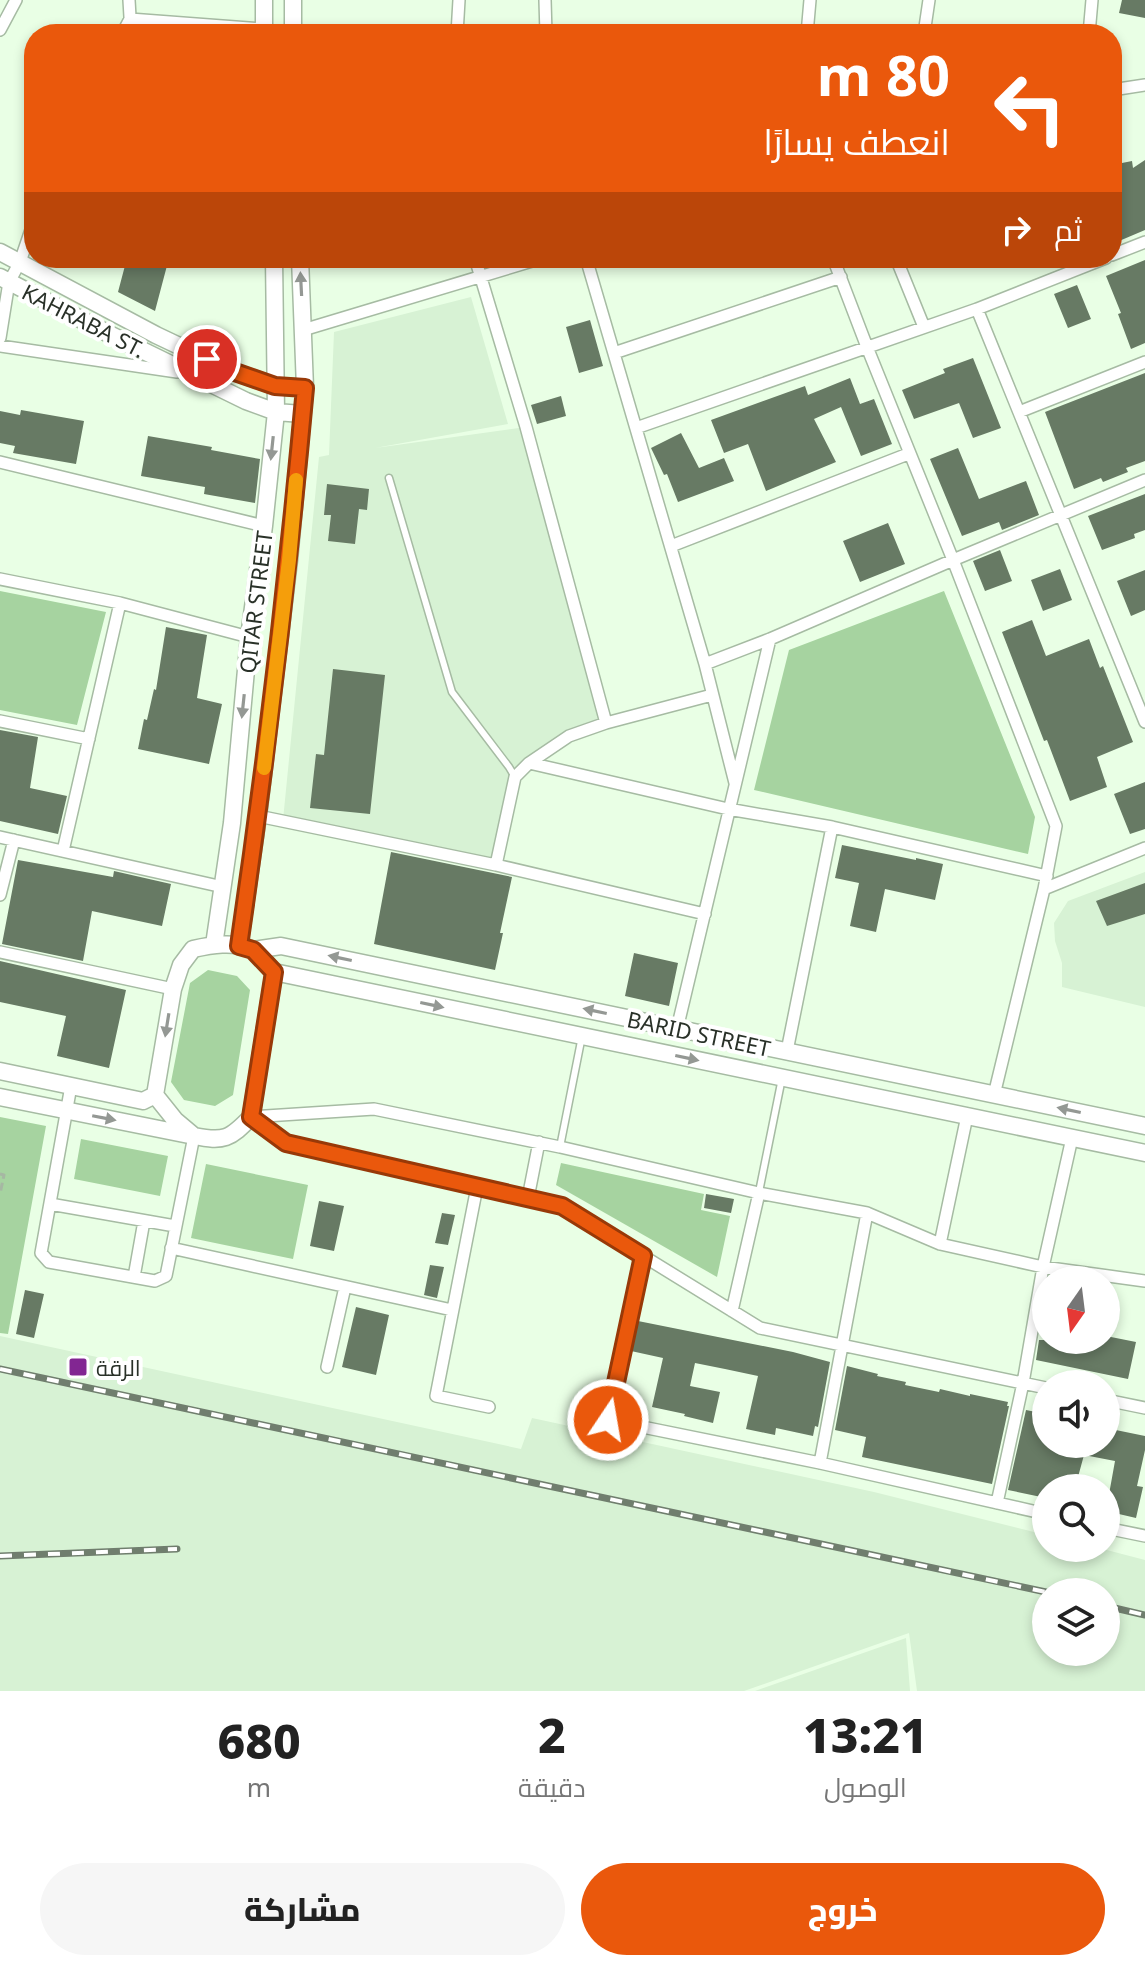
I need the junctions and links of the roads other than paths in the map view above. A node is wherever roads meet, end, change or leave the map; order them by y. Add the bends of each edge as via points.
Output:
1 (16, 0) edge
2 (128, 0) edge
3 (264, 0) edge
4 (293, 0) edge
5 (459, 0) edge
6 (545, 0) edge
7 (810, 0) edge
8 (929, 0) edge
9 (1092, 0) edge
10 (3, 17) edge
11 (130, 19) junction
12 (127, 24) edge
13 (130, 24) edge
14 (186, 24) edge
15 (264, 24) edge
16 (293, 24) edge
17 (458, 24) edge
18 (546, 24) edge
19 (808, 24) edge
20 (925, 24) edge
21 (1090, 24) edge
22 (0, 30) edge
23 (1145, 85) edge
24 (1122, 88) edge
25 (1145, 242) edge
26 (24, 250) edge
27 (1122, 251) edge
28 (0, 252) edge
29 (20, 262) junction
30 (24, 264) edge
31 (31, 268) edge
32 (274, 268) edge
33 (300, 268) edge
34 (478, 268) edge
35 (508, 268) edge
36 (589, 268) edge
37 (837, 268) edge
38 (900, 268) edge
39 (1072, 268) edge
40 (481, 276) junction
41 (841, 277) junction
42 (5, 280) edge
43 (977, 309) junction
44 (924, 327) junction
45 (303, 330) junction
46 (0, 338) edge
47 (0, 346) edge
48 (867, 347) junction
49 (614, 353) junction
50 (1145, 362) edge
51 (192, 375) junction
52 (275, 386) junction
53 (305, 388) junction
54 (276, 412) junction
55 (1019, 412) junction
56 (302, 414) junction
57 (636, 428) junction
58 (908, 454) junction
59 (0, 462) edge
60 (389, 478) dead end
61 (1145, 480) edge
62 (1060, 515) junction
63 (264, 526) junction
64 (671, 546) junction
65 (259, 560) junction
66 (289, 560) junction
67 (953, 560) junction
68 (0, 579) edge
69 (120, 603) junction
70 (249, 637) junction
71 (770, 639) junction
72 (248, 659) junction
73 (275, 661) junction
74 (705, 664) junction
75 (712, 695) junction
76 (0, 721) edge
77 (1145, 722) edge
78 (606, 723) junction
79 (89, 739) junction
80 (529, 763) junction
81 (515, 777) junction
82 (735, 783) junction
83 (728, 809) junction
84 (258, 816) junction
85 (832, 827) junction
86 (0, 837) edge
87 (14, 840) junction
88 (1145, 848) edge
89 (63, 851) junction
90 (496, 865) junction
91 (1047, 876) junction
92 (223, 887) junction
93 (1044, 889) junction
94 (0, 895) edge
95 (705, 914) junction
96 (214, 945) junction
97 (246, 948) junction
98 (0, 952) edge
99 (274, 972) junction
100 (173, 989) junction
101 (677, 1029) junction
102 (582, 1036) junction
103 (787, 1051) junction
104 (0, 1071) edge
105 (782, 1078) junction
106 (71, 1086) junction
107 (155, 1095) junction
108 (994, 1095) junction
109 (0, 1097) edge
110 (67, 1111) junction
111 (967, 1116) junction
112 (251, 1117) junction
113 (1145, 1126) edge
114 (194, 1136) junction
115 (1072, 1138) junction
116 (539, 1142) junction
117 (560, 1147) junction
118 (1145, 1153) edge
119 (477, 1187) junction
120 (759, 1193) junction
121 (528, 1198) junction
122 (50, 1204) junction
123 (867, 1213) junction
124 (144, 1221) junction
125 (175, 1226) junction
126 (940, 1244) junction
127 (171, 1248) junction
128 (643, 1256) junction
129 (1039, 1266) edge
130 (1043, 1266) edge
131 (134, 1277) junction
132 (1120, 1278) edge
133 (1145, 1281) edge
134 (345, 1287) junction
135 (452, 1310) junction
136 (732, 1311) junction
137 (1032, 1331) edge
138 (844, 1345) junction
139 (327, 1367) dead end
140 (1023, 1383) junction
141 (1032, 1385) edge
142 (1120, 1403) edge
143 (489, 1407) dead end
144 (1145, 1408) edge
145 (820, 1463) junction
146 (997, 1503) junction
147 (1032, 1511) edge
148 (1120, 1531) edge
149 (1145, 1536) edge

1 - 10 street
2 - 11 street
3 - 15 main road
4 - 16 main road
5 - 17 street
6 - 18 street
7 - 19 street
8 - 20 street
9 - 21 street
10 - 22 street
11 - 12 street
11 - 13 street
11 - 14 street
23 - 24 street
25 - 27 street
26 - 29 street
28 - 29 main road, KAHRABA ST.
29 - 30 main road, KAHRABA ST.
29 - 42 street
31 - 52 main road, KAHRABA ST. via 156,335
32 - 52 main road, QITAR STREET
45 -> 33 main road, QITAR STREET
34 - 40 street
35 - 40 street
36 - 49 street
37 - 41 street
38 - 44 street
39 - 43 street
40 - 45 street
40 - 78 street
41 - 48 street
41 - 49 street
42 - 46 street
42 - 51 main road, KAHRABA ST.
43 - 44 street
43 - 55 street
44 - 48 street
45 - 53 main road, QITAR STREET
47 - 51 street
48 - 57 street
48 - 58 street
49 - 57 street
50 - 55 street
51 - 54 main road, KAHRABA ST.
52 - 53 main road, KAHRABA ST.
52 - 54 main road, QITAR STREET
53 - 56 main road, QITAR STREET
54 - 56 main road, KAHRABA ST.
54 -> 63 main road, QITAR STREET
55 - 62 street
56 - 66 main road, QITAR STREET
57 - 64 street
58 - 64 street
58 - 67 street
59 - 63 street
60 - 81 lane via 452,692
61 - 62 street
62 - 67 street
62 - 77 street
63 - 65 main road, QITAR STREET
64 - 74 street
65 - 66 main road
65 - 70 main road, QITAR STREET
66 - 73 main road, QITAR STREET
67 - 71 street
67 - 91 street via 1056,826
68 - 69 street
69 - 70 street
69 - 79 street
70 - 72 main road, QITAR STREET
71 - 74 street
71 - 82 street
72 - 73 main road
72 -> 92 main road, QITAR STREET
73 - 84 main road, QITAR STREET
74 - 75 street
75 - 78 street
75 - 82 street
76 - 79 street
78 - 80 street via 569,736
79 - 89 street
80 - 81 street
80 - 83 street
81 - 90 street
82 - 83 street
83 - 85 street
83 - 95 street
84 - 90 street
84 - 97 main road, QITAR STREET
85 - 91 street
85 - 103 street
86 - 87 street
87 - 89 street
87 - 94 street
88 - 93 street
89 - 92 street
90 - 95 street
91 - 93 street
92 - 96 main road, QITAR STREET
93 - 108 street
95 - 101 street
96 - 97 main road, BARID STREET
96 - 100 main road via 193,949
97 - 99 main road
101 -> 97 main road, BARID STREET via 281,946
98 - 100 street
99 -> 102 main road, BARID STREET
99 - 112 main road
100 -> 107 main road
101 - 103 main road, BARID STREET
102 -> 105 main road, BARID STREET
102 - 117 lane
103 - 108 main road, BARID STREET
104 - 106 main road
105 - 111 main road, BARID STREET
105 - 120 lane
106 - 107 main road via 143,1101
106 - 110 street
107 - 114 main road
113 -> 108 main road, BARID STREET
109 - 110 main road
110 -> 114 main road
110 - 122 street
111 - 115 main road, BARID STREET
111 - 126 street
112 - 114 main road via 235,1134 214,1140
112 - 116 street via 374,1109
112 - 119 street via 286,1143
114 - 125 street
115 - 118 main road, BARID STREET
115 - 130 street
116 - 117 street
116 - 121 street
117 - 120 street
119 - 121 street
119 - 135 street
120 - 123 street
120 - 136 street
121 - 128 street via 562,1206
122 - 124 street
122 - 131 street via 41,1253 49,1262
123 - 126 street
123 - 138 street
124 - 125 street
124 - 131 street
125 - 127 street
126 - 129 street
127 - 131 street via 166,1276 155,1281
127 - 134 street
128 - 136 street
128 - 145 street via 608,1420
132 - 133 street
134 - 135 street
134 - 139 street
135 - 143 street via 436,1396
136 - 138 street via 760,1328
137 - 140 street
138 - 140 street
138 - 145 street
140 - 141 street
140 - 146 street
142 - 144 street
145 - 146 street
146 - 147 street
148 - 149 street

